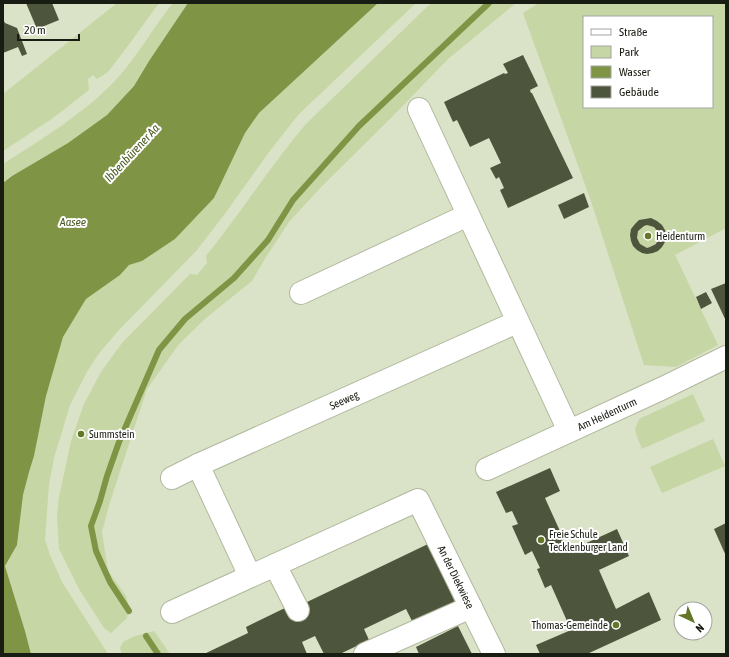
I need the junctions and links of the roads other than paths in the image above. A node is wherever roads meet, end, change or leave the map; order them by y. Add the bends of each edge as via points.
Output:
1 (419, 109) dead end
2 (468, 215) junction
3 (300, 293) dead end
4 (517, 322) junction
5 (726, 356) edge
6 (568, 432) junction
7 (198, 466) junction
8 (487, 469) dead end
9 (172, 478) dead end
10 (275, 565) junction
11 (250, 576) junction
12 (471, 607) junction
13 (298, 610) dead end
14 (172, 612) dead end
15 (365, 654) edge
16 (494, 654) edge

1 - 2 street
2 - 3 street
2 - 4 street
4 - 6 street
4 - 7 street, Seeweg
5 - 6 street, Am Heidenturm
6 - 8 street, Am Heidenturm
7 - 9 street, Seeweg
7 - 11 street
10 - 11 street
10 - 12 street, An der Diekwiese via 418,500
10 - 13 street
11 - 14 street
12 - 15 street
12 - 16 street, An der Diekwiese

